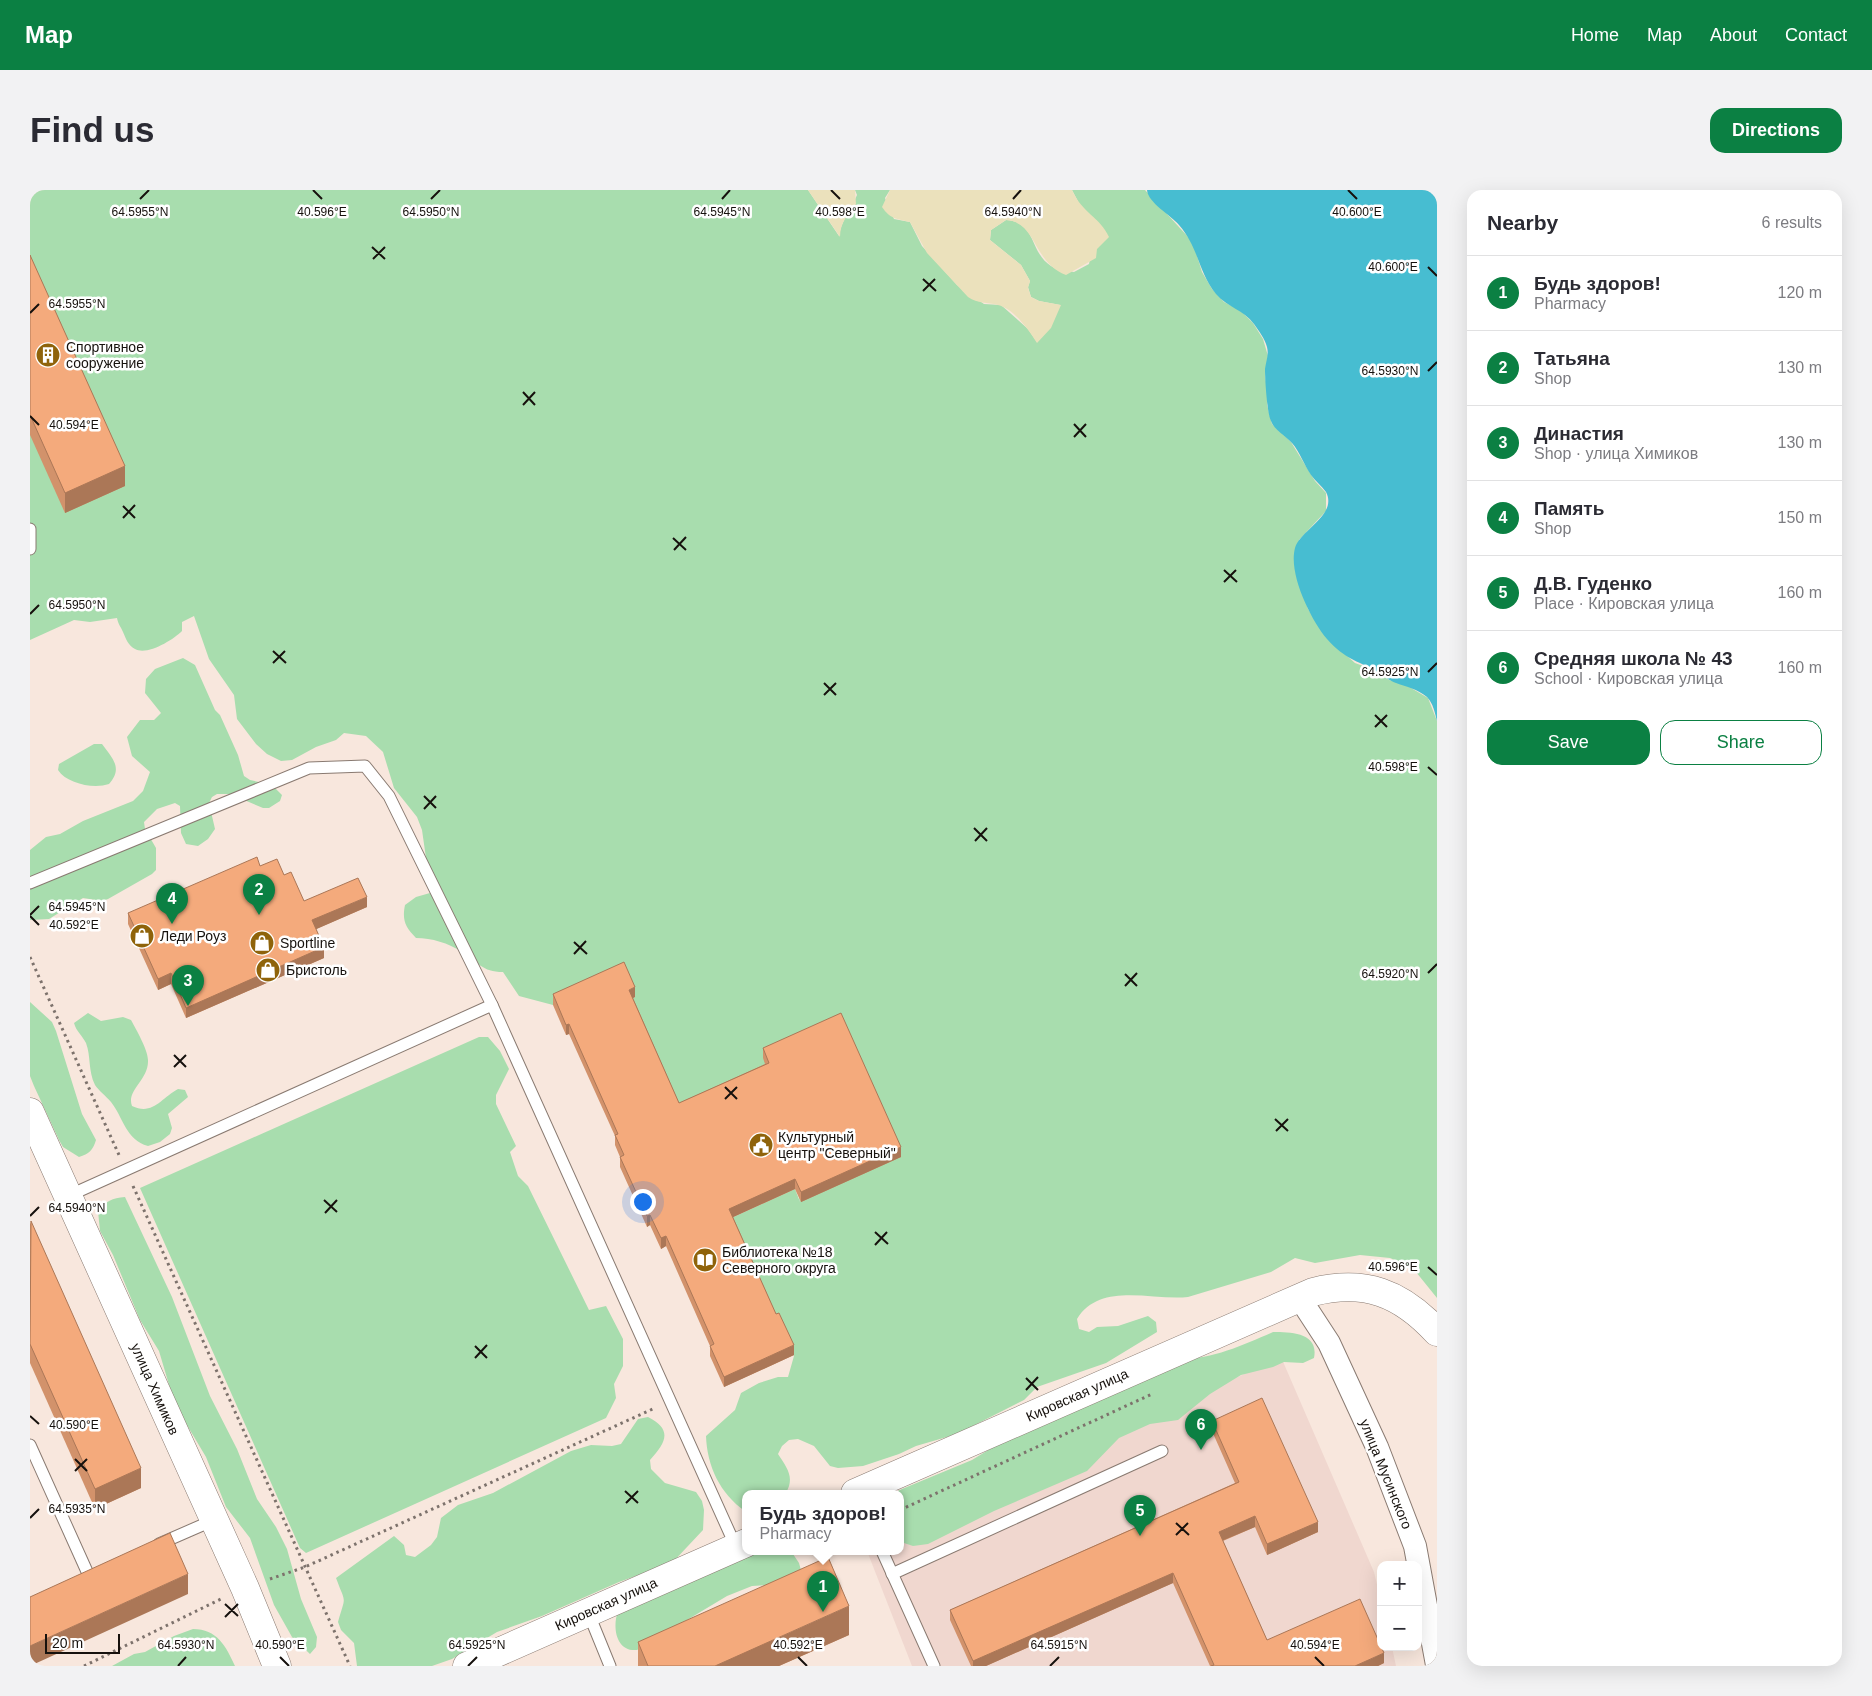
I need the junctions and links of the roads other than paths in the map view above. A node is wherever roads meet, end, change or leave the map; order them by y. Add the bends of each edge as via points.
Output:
1 (30, 529) edge
2 (30, 549) edge
3 (30, 883) edge
4 (492, 1005) junction
5 (30, 1112) edge
6 (68, 1196) junction
7 (1298, 1297) junction
8 (1437, 1332) edge
9 (30, 1445) edge
10 (1162, 1451) dead end
11 (861, 1490) edge
12 (214, 1520) junction
13 (741, 1545) edge
14 (151, 1548) edge
15 (884, 1555) edge
16 (892, 1574) junction
17 (89, 1576) edge
18 (588, 1611) junction
19 (1437, 1665) edge
20 (277, 1666) edge
21 (467, 1666) edge
22 (610, 1666) edge
23 (934, 1666) edge

1 - 2 lane
3 - 4 lane via 308,768 365,766 389,796
4 - 6 lane
4 - 13 lane via 671,1401
5 - 6 street, улица Химиков
6 - 12 street, улица Химиков
7 - 8 street, Кировская улица via 1341,1286 1371,1289 1404,1303
7 - 11 street, Кировская улица
7 - 19 street, улица Мусинского via 1329,1342 1377,1447 1412,1537
9 - 17 lane
10 - 16 lane
12 - 14 lane
12 - 20 street, улица Химиков
13 - 18 street, Кировская улица
15 - 16 lane
16 - 23 lane
18 - 21 street, Кировская улица
18 - 22 lane

